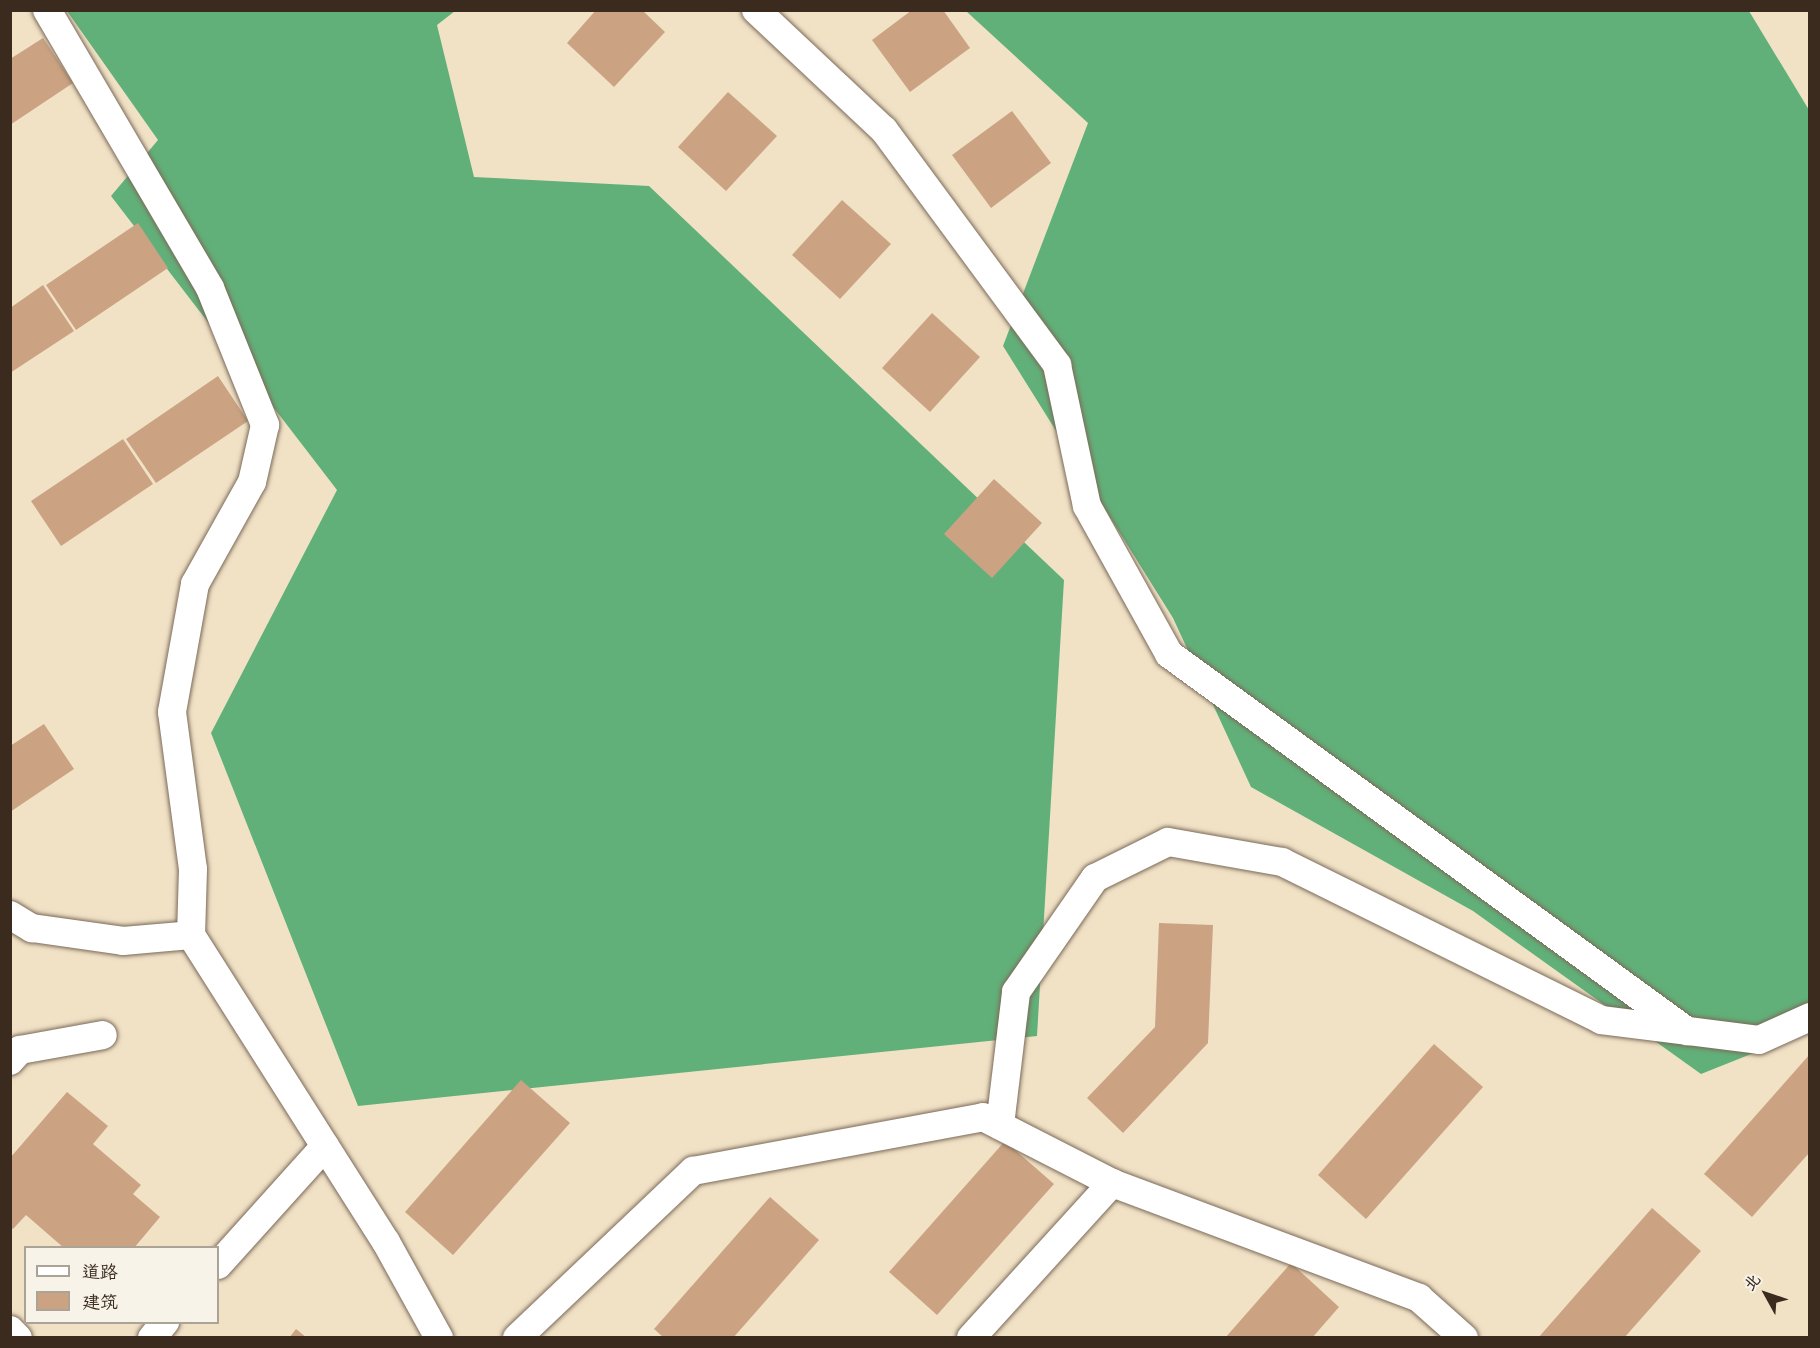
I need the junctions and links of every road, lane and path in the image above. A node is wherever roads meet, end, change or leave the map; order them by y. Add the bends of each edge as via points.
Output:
1 (47, 10) edge
2 (756, 10) edge
3 (10, 915) edge
4 (191, 935) junction
5 (1809, 1017) edge
6 (1687, 1030) junction
7 (103, 1035) dead end
8 (10, 1061) edge
9 (1000, 1125) junction
10 (325, 1146) junction
11 (1112, 1183) junction
12 (219, 1264) edge
13 (164, 1324) edge
14 (10, 1330) edge
15 (18, 1338) edge
16 (152, 1338) edge
17 (439, 1338) edge
18 (517, 1338) edge
19 (971, 1338) edge
20 (1464, 1338) edge

1 - 4 street via 210,288 265,425 252,482 195,584 172,712 193,869
2 - 6 street via 884,130 1057,365 1087,506 1169,654
3 - 4 street via 32,928 123,941
4 - 10 street
5 - 6 street via 1759,1040
6 - 9 street via 1601,1020 1282,861 1168,842 1095,878 1016,992
7 - 8 street via 20,1050
9 - 11 street
9 - 18 street via 983,1117 693,1171
10 - 12 street
10 - 17 street via 386,1242
11 - 19 street
11 - 20 street via 1419,1298
13 - 16 street
14 - 15 street

